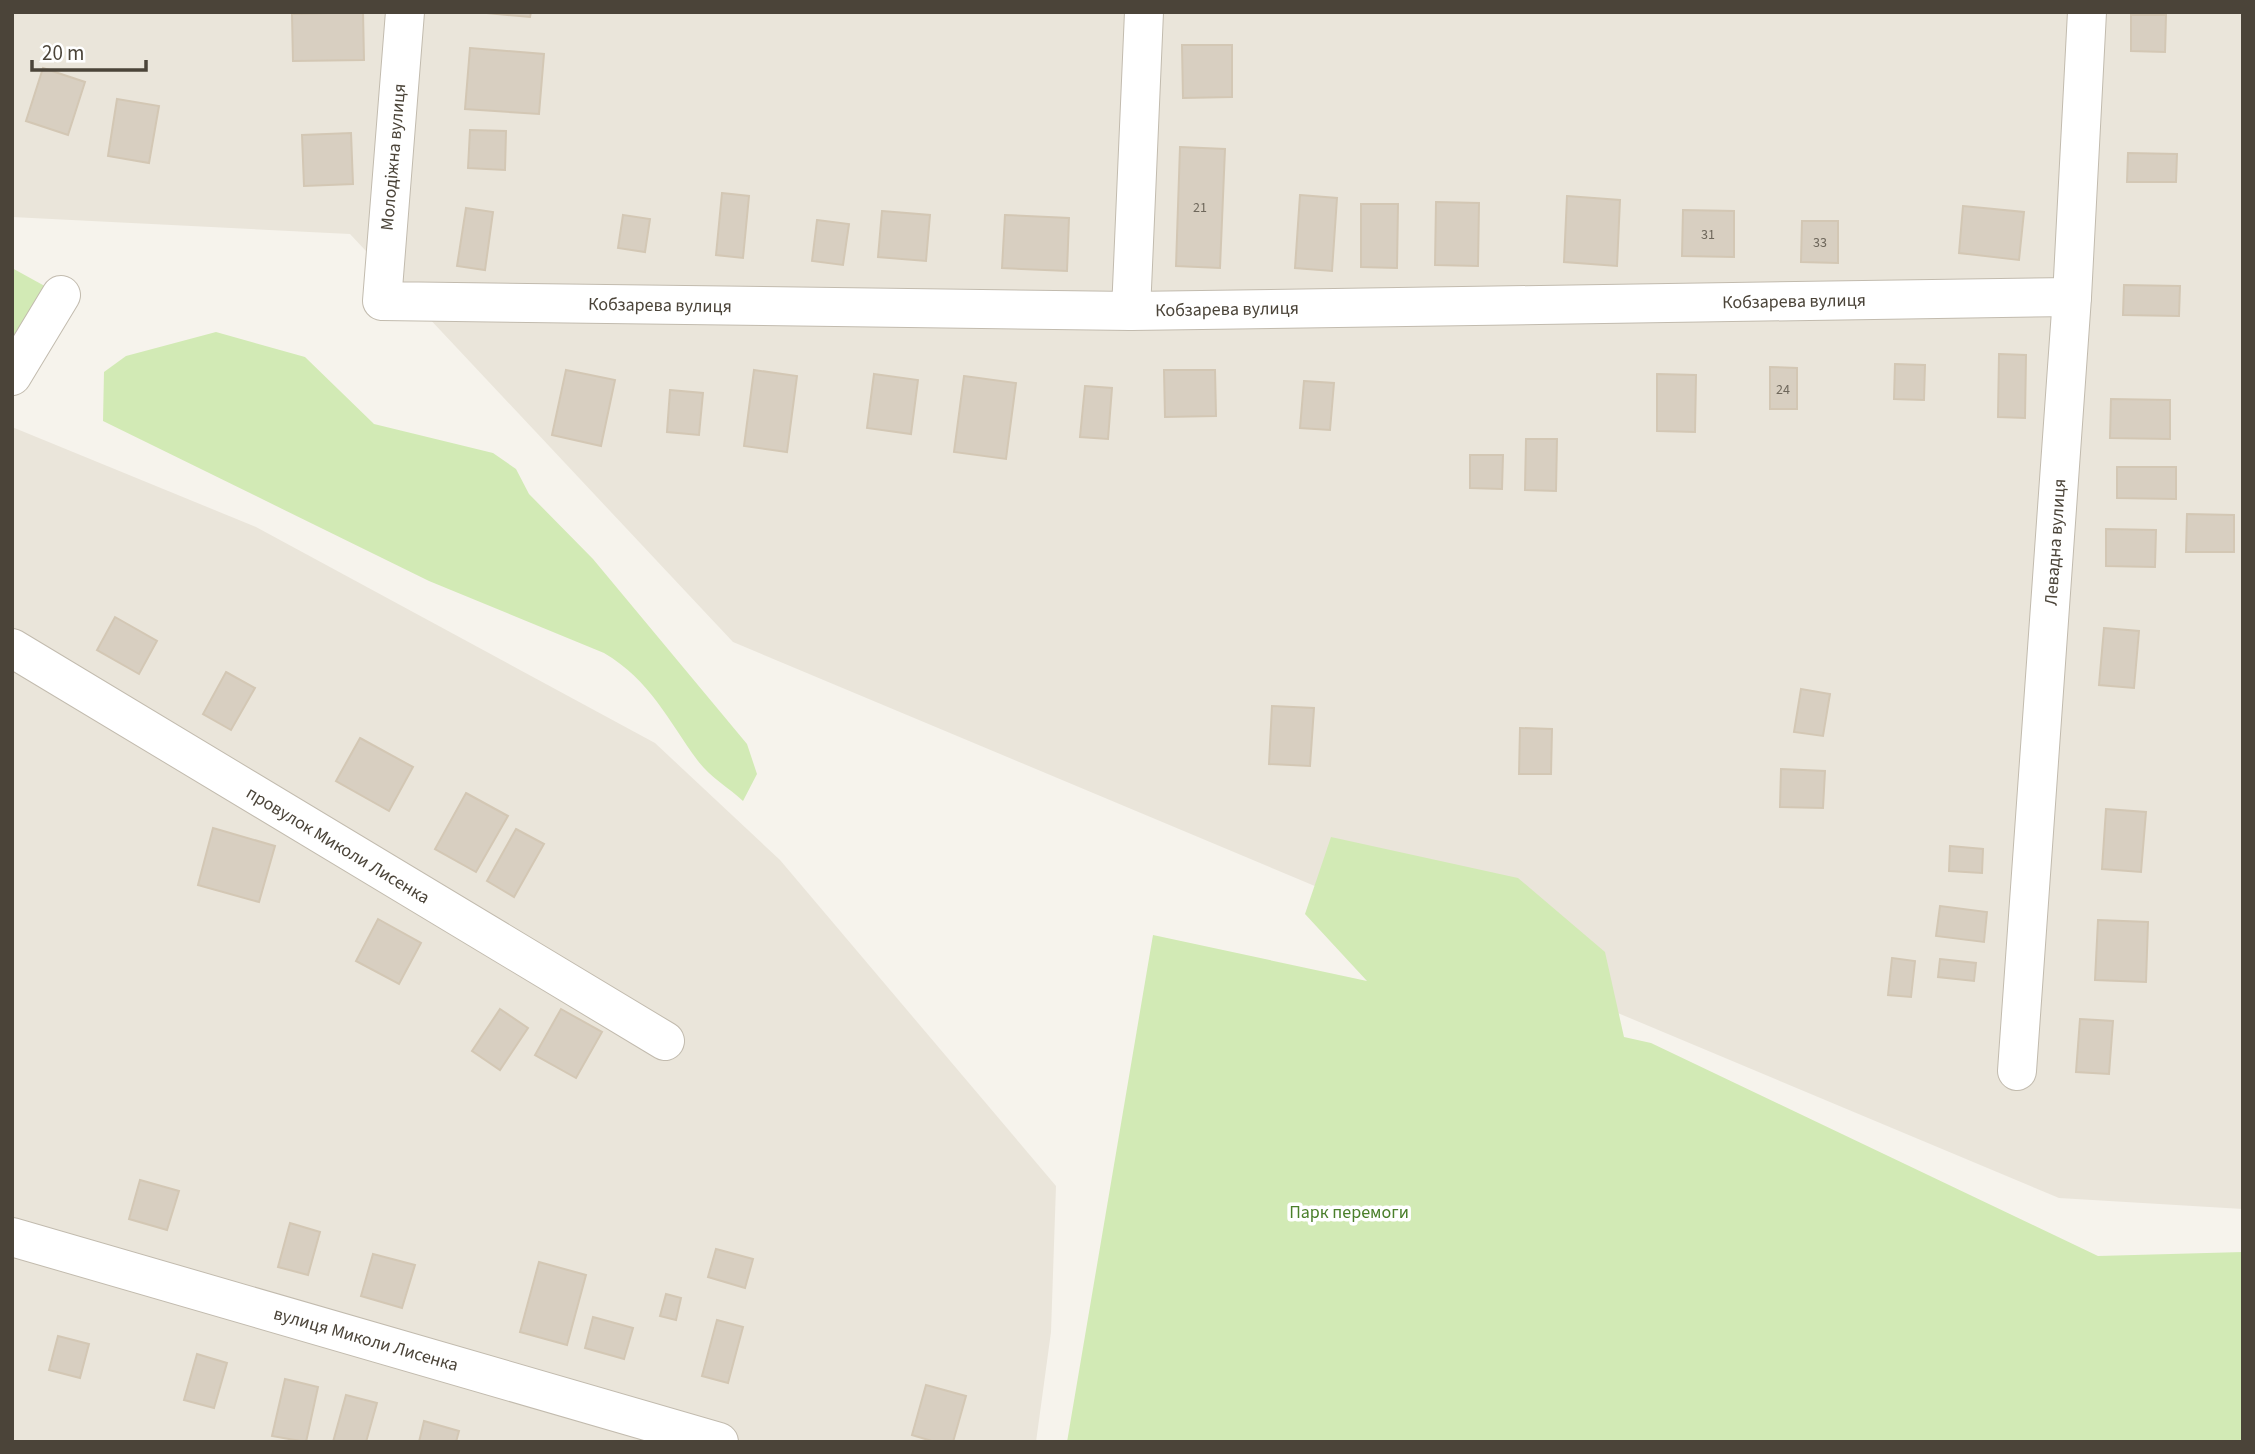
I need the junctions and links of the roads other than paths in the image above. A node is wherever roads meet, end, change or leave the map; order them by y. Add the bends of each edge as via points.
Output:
1 (405, 12) edge
2 (1144, 12) edge
3 (2087, 12) edge
4 (61, 295) dead end
5 (2072, 297) junction
6 (382, 301) joint
7 (1131, 311) junction
8 (12, 376) edge
9 (12, 648) edge
10 (665, 1041) dead end
11 (2017, 1071) dead end
12 (12, 1237) edge
13 (719, 1442) edge

1 - 6 street, Молодіжна вулиця
2 - 7 street
3 - 5 street, Левадна вулиця
4 - 8 street
5 - 7 street, Кобзарева вулиця
5 - 11 street, Левадна вулиця
6 - 7 street, Кобзарева вулиця
9 - 10 street, провулок Миколи Лисенка
12 - 13 street, вулиця Миколи Лисенка

